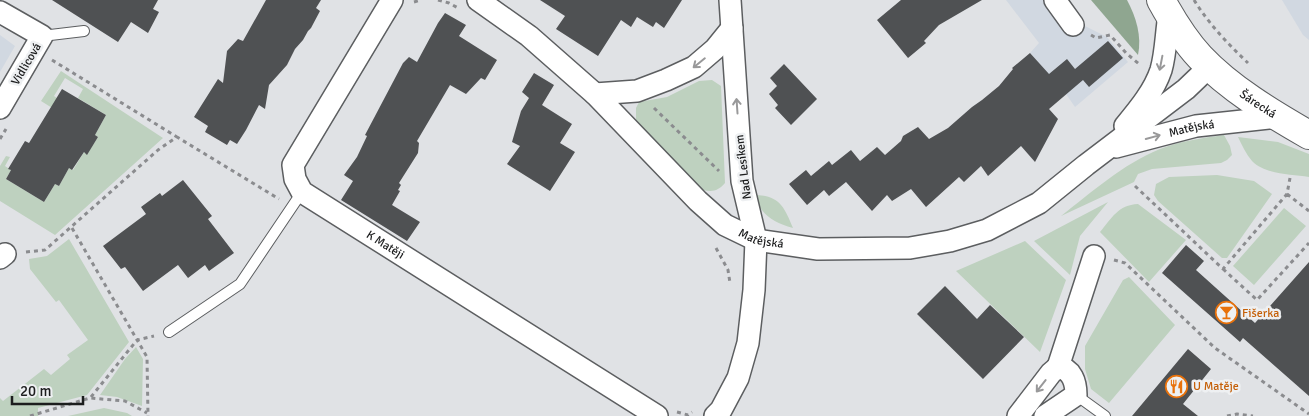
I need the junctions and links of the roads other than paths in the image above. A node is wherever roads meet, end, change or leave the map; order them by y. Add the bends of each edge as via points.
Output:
1 (478, 0) edge
2 (730, 0) edge
3 (1055, 0) edge
4 (401, 2) edge
5 (1165, 8) edge
6 (0, 12) edge
7 (1073, 25) dead end
8 (732, 28) junction
9 (84, 31) dead end
10 (38, 43) junction
11 (1209, 67) junction
12 (595, 94) junction
13 (0, 108) edge
14 (1279, 117) junction
15 (1309, 134) edge
16 (1106, 150) junction
17 (297, 200) junction
18 (756, 240) junction
19 (1094, 256) road end
20 (168, 332) road end
21 (1058, 367) junction
22 (1076, 394) junction
23 (665, 413) edge
24 (715, 416) edge
25 (1018, 416) edge
26 (1045, 416) edge
27 (1105, 416) edge

1 - 12 street, Matějská via 529,36
2 - 8 street, Nad Lesíkem
3 - 7 street
4 - 17 street via 293,165
5 - 11 street, Šárecká
5 -> 16 street, Matějská via 1161,69 1142,106
6 - 10 street, Vidlicová
8 -> 12 street via 694,67 637,90
18 -> 8 street, Nad Lesíkem via 742,181
9 - 10 lane
10 - 13 street, Vidlicová
11 - 14 street, Šárecká
11 - 16 street, Matějská via 1186,90
12 - 18 street, Matějská via 698,201 725,225
14 - 15 street, Šárecká
16 -> 14 street, Matějská via 1196,126
16 - 18 street, Matějská via 1039,203 987,230 950,241 910,248 818,249
17 - 20 lane via 240,284
17 - 23 street, K Matěji
18 - 24 street, Nad Lesíkem via 748,342 738,378
19 - 21 street
21 - 22 street via 1073,378
21 -> 25 street
22 - 26 street
22 - 27 lane

